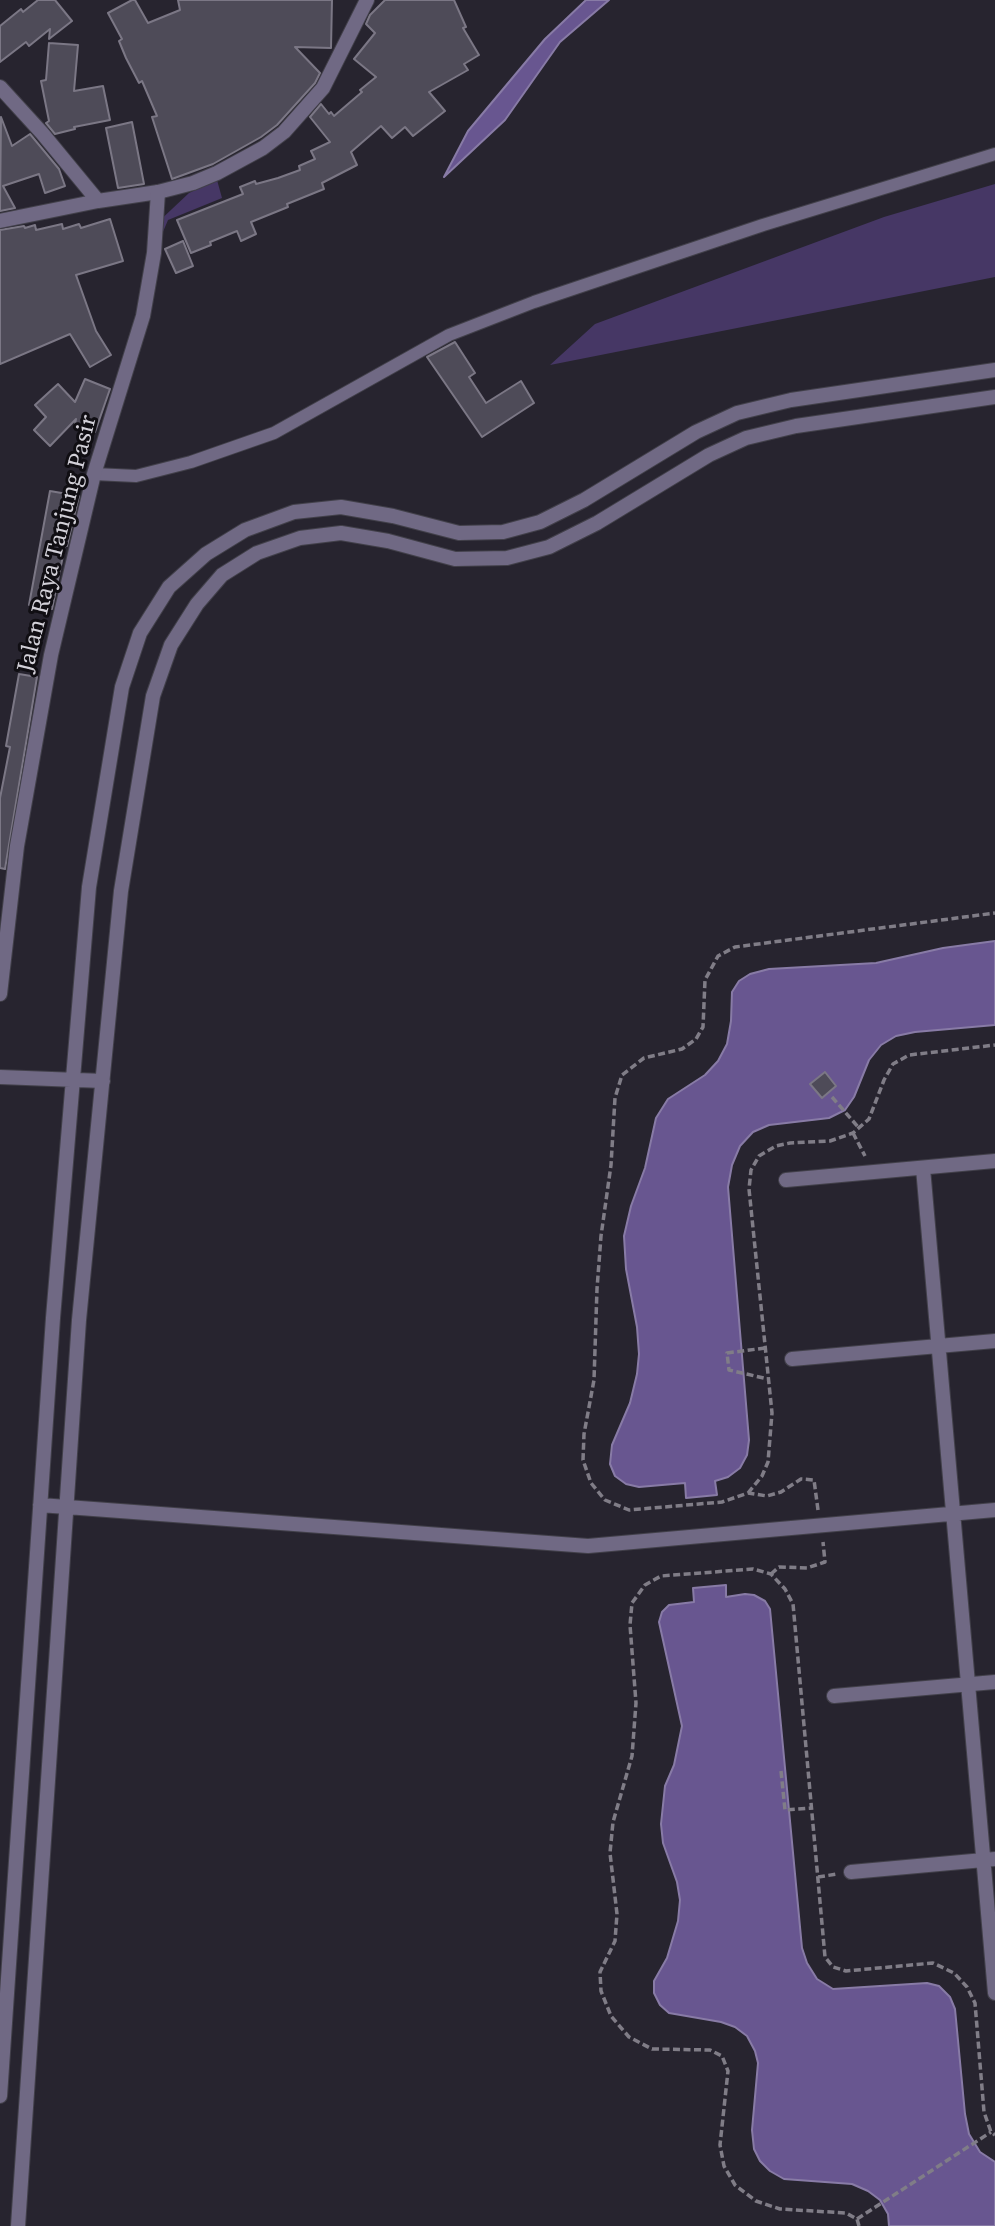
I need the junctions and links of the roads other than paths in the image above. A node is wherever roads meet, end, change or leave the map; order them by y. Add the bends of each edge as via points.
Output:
1 (368, 0) edge
2 (0, 87) edge
3 (995, 153) edge
4 (158, 192) junction
5 (98, 201) junction
6 (0, 221) edge
7 (995, 370) edge
8 (995, 397) edge
9 (94, 474) junction
10 (0, 994) edge
11 (0, 1077) edge
12 (73, 1079) junction
13 (103, 1080) junction
14 (995, 1161) edge
15 (923, 1168) junction
16 (786, 1180) dead end
17 (995, 1340) edge
18 (939, 1346) junction
19 (792, 1359) dead end
20 (40, 1505) junction
21 (66, 1507) junction
22 (995, 1510) edge
23 (953, 1514) junction
24 (995, 1682) edge
25 (968, 1684) junction
26 (834, 1696) dead end
27 (989, 1860) edge
28 (851, 1872) dead end
29 (995, 1993) edge
30 (0, 2096) edge
31 (18, 2226) edge

1 - 4 street via 323,88 284,132 217,173
2 - 5 street
3 - 9 lane via 750,229 461,330 274,433 136,476
4 - 5 street
4 - 9 street, Jalan Raya Tanjung Pasir via 143,316
5 - 6 street
7 - 12 street via 791,400 737,413 696,432 573,506 540,522 503,532 458,533 341,507 294,512 245,530 206,554 169,587 140,633 122,687 89,887
8 - 13 street via 796,426 746,438 709,455 597,523 549,547 507,558 455,559 341,533 300,538 257,554 222,575 172,645 153,696 121,891
9 - 10 street, Jalan Raya Tanjung Pasir via 51,655 23,810
11 - 12 street
12 - 13 street
12 - 20 street
13 - 21 street
14 - 15 street
15 - 16 street
15 - 18 street
17 - 18 street
18 - 19 street
18 - 23 street
20 - 21 street
20 - 30 street
21 - 23 street via 588,1546
21 - 31 street
22 - 23 street
23 - 25 street
24 - 25 street
25 - 26 street
25 - 27 street
27 - 28 street
27 - 29 street

